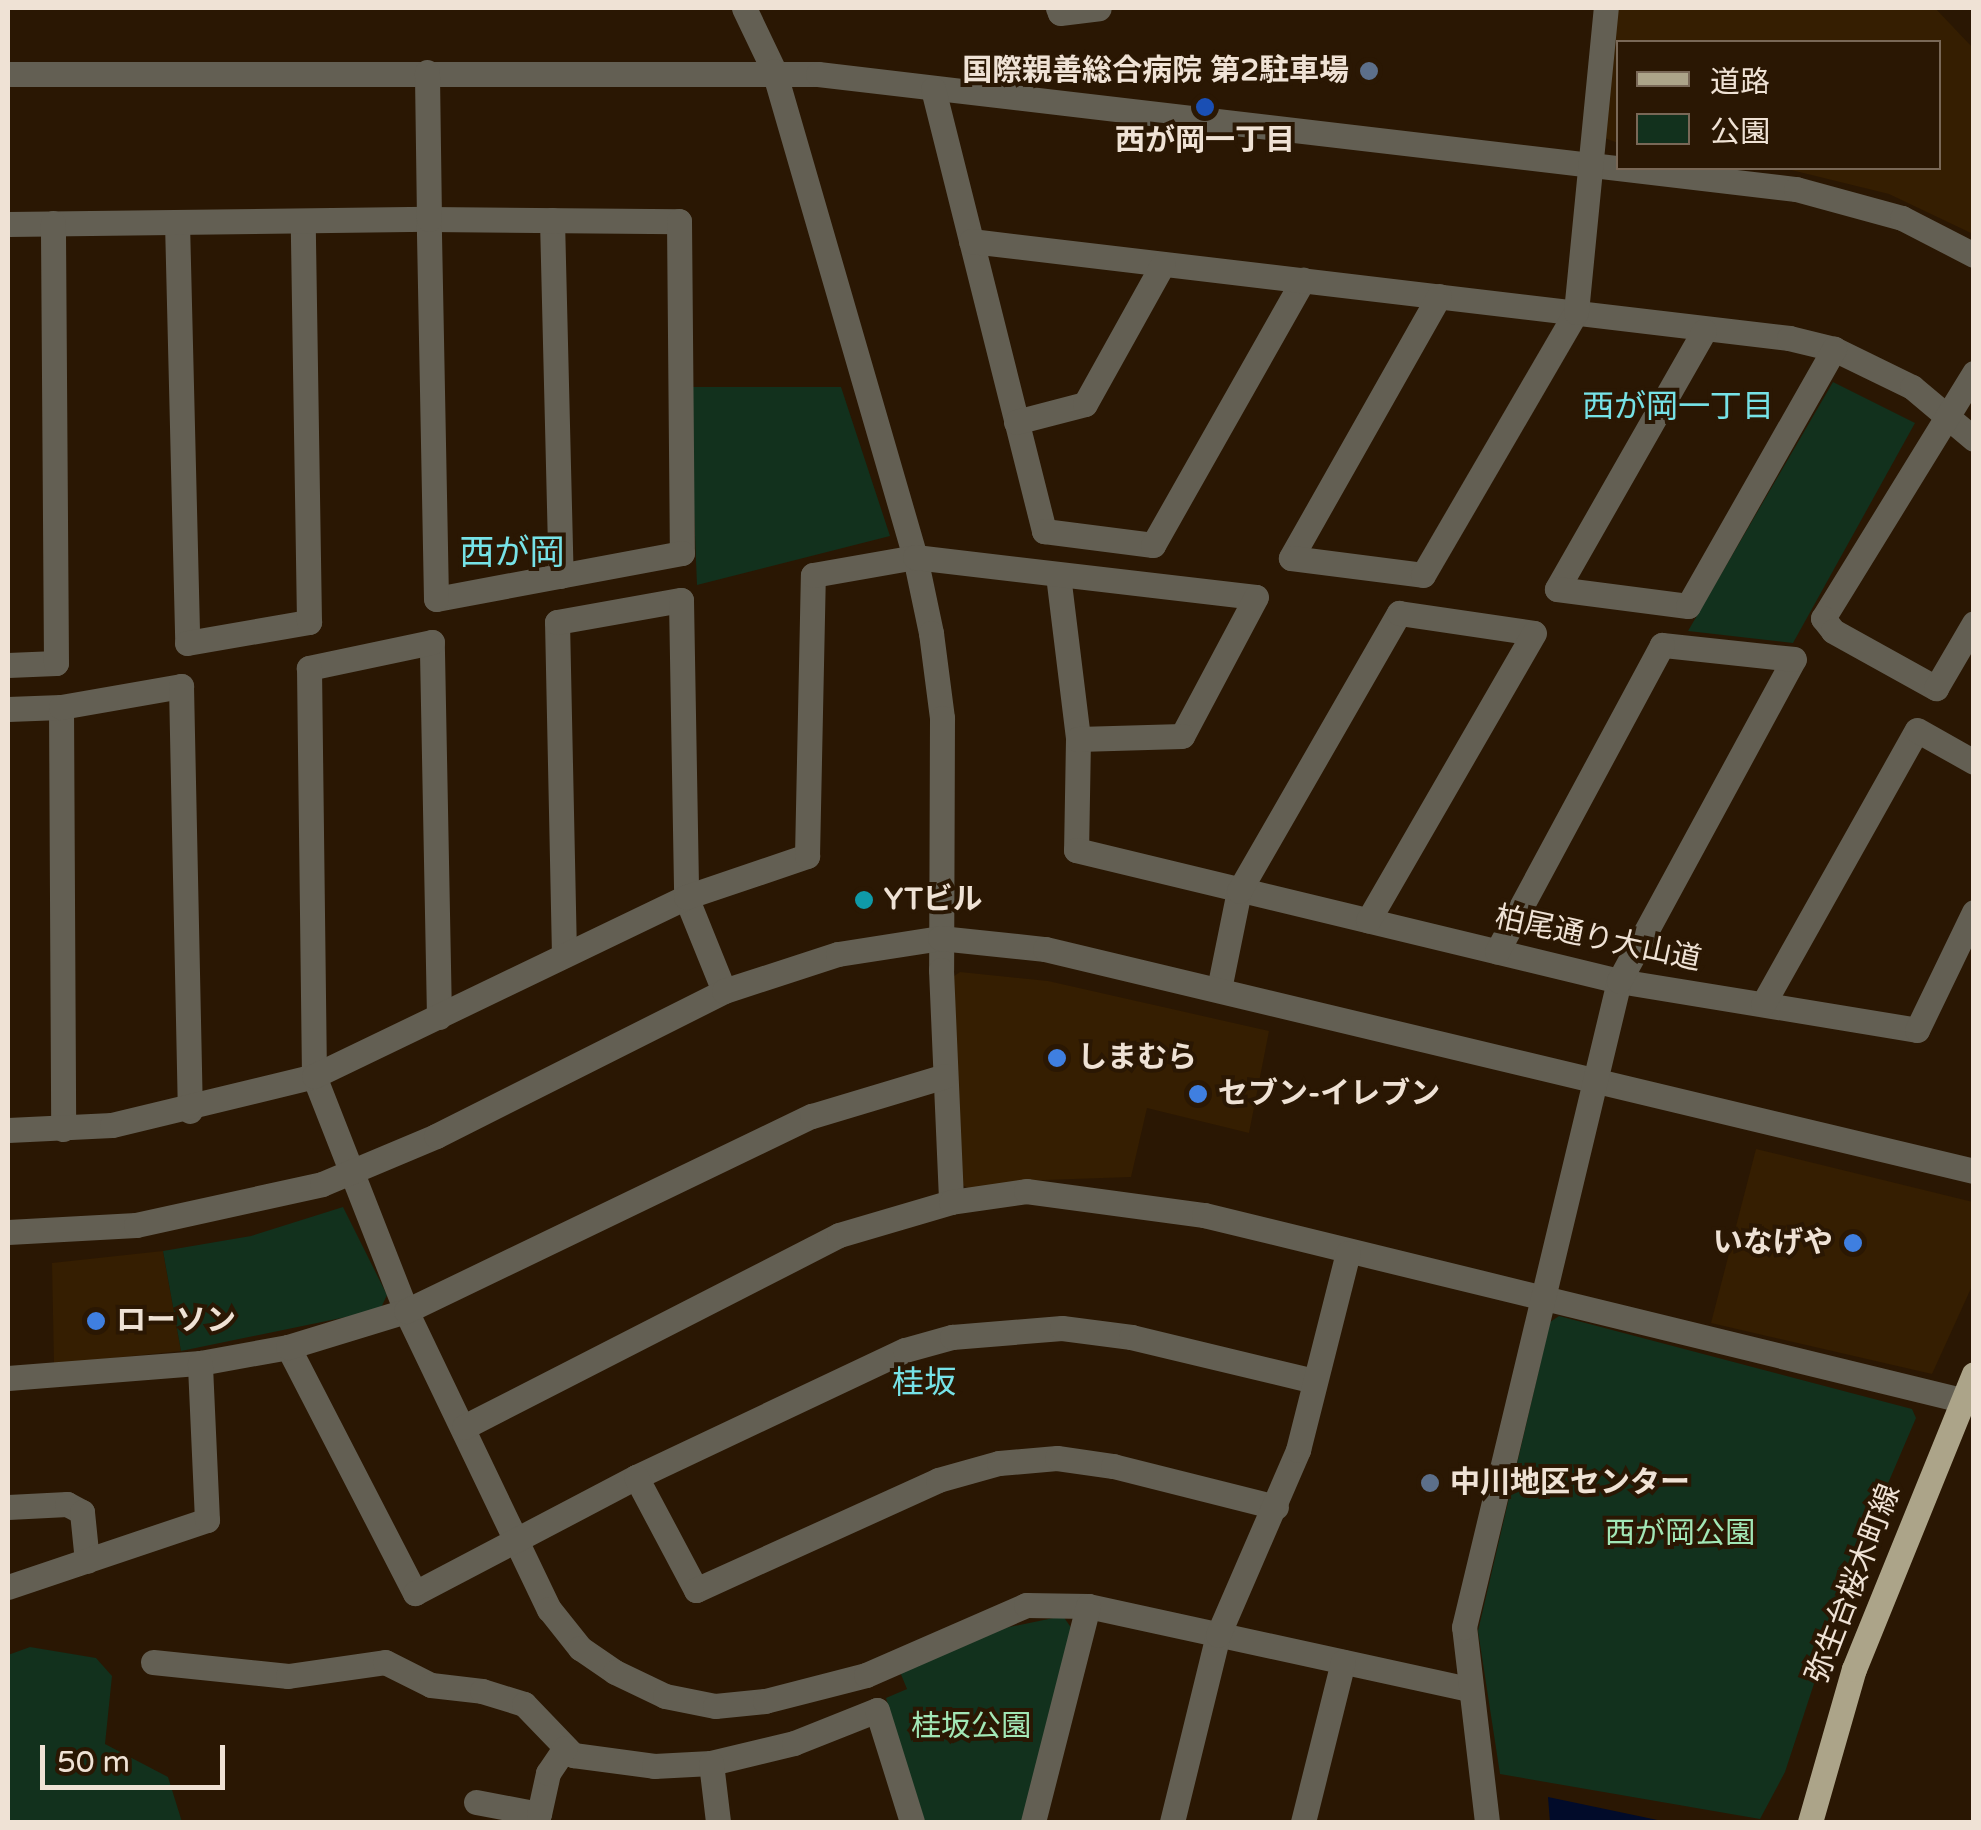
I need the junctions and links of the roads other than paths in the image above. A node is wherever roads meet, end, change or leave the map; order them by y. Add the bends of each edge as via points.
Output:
1 (744, 8) edge
2 (1058, 8) edge
3 (1099, 8) edge
4 (1606, 8) edge
5 (774, 71) junction
6 (427, 72) junction
7 (8, 74) edge
8 (933, 89) junction
9 (1588, 166) junction
10 (1616, 169) edge
11 (1623, 170) edge
12 (429, 220) junction
13 (552, 220) junction
14 (303, 221) junction
15 (177, 222) junction
16 (8, 224) edge
17 (54, 224) junction
18 (971, 241) junction
19 (1974, 255) edge
20 (1163, 264) junction
21 (1303, 280) junction
22 (1439, 296) junction
23 (1576, 312) junction
24 (1704, 331) junction
25 (1834, 348) junction
26 (1974, 373) edge
27 (1946, 412) junction
28 (1016, 422) junction
29 (1974, 439) edge
30 (915, 557) junction
31 (1058, 575) junction
32 (561, 576) junction
33 (1974, 623) edge
34 (8, 665) edge
35 (61, 707) junction
36 (8, 708) edge
37 (1078, 738) junction
38 (1974, 762) edge
39 (1239, 891) junction
40 (686, 896) junction
41 (1974, 912) edge
42 (1368, 921) junction
43 (940, 938) junction
44 (1497, 951) junction
45 (564, 955) junction
46 (1619, 981) junction
47 (1219, 989) junction
48 (724, 991) junction
49 (1763, 1004) junction
50 (440, 1017) junction
51 (314, 1076) junction
52 (945, 1076) junction
53 (1596, 1078) junction
54 (190, 1111) junction
55 (63, 1129) junction
56 (8, 1130) edge
57 (1974, 1171) edge
58 (349, 1174) junction
59 (952, 1202) junction
60 (8, 1232) edge
61 (1348, 1253) junction
62 (1542, 1298) junction
63 (406, 1311) junction
64 (288, 1347) junction
65 (200, 1363) junction
66 (1974, 1374) edge
67 (8, 1378) edge
68 (1314, 1381) junction
69 (1968, 1401) edge
70 (464, 1427) junction
71 (636, 1477) junction
72 (8, 1507) edge
73 (1276, 1508) junction
74 (513, 1537) junction
75 (87, 1561) junction
76 (8, 1586) edge
77 (1088, 1606) junction
78 (1218, 1635) junction
79 (153, 1662) dead end
80 (1343, 1662) junction
81 (1468, 1689) junction
82 (564, 1748) junction
83 (711, 1763) junction
84 (476, 1802) dead end
85 (718, 1822) edge
86 (912, 1822) edge
87 (1033, 1822) edge
88 (1172, 1822) edge
89 (1304, 1822) edge
90 (1487, 1822) edge
91 (1810, 1822) edge

1 - 5 street
2 - 3 street via 1060,14
4 - 9 street
5 - 6 street
5 - 8 street
5 - 30 street
6 - 7 street
6 - 12 street
8 - 9 street
8 - 18 street
9 - 10 street
9 - 23 street
11 - 19 street via 1796,190 1902,218
12 - 13 street
12 - 14 street
12 - 32 street via 436,599
13 - 32 street
13 - 32 street via 680,220 682,553
14 - 15 street
14 - 15 street via 309,622 187,644
15 - 17 street
16 - 17 street
17 - 34 street via 56,663
18 - 20 street
18 - 28 street
20 - 21 street
20 - 28 street via 1085,404
21 - 22 street
21 - 28 street via 1153,545 1044,531
22 - 23 street
22 - 23 street via 1292,558 1424,575
23 - 24 street
24 - 25 street
24 - 25 street via 1558,590 1688,606
25 - 27 street
26 - 27 street
27 - 29 street
27 - 33 street via 1823,618 1832,631 1936,688
30 - 31 street
30 - 40 street via 813,575 807,856
30 - 43 street via 942,718
31 - 37 street
31 - 37 street via 1256,598 1182,736
35 - 36 street
35 - 54 street via 181,686
35 - 55 street
37 - 39 street, 柏尾通り大山道 via 1076,850
38 - 49 street via 1917,730
39 - 42 street, 柏尾通り大山道
39 - 42 street via 1400,613 1534,633
39 - 47 street
40 - 45 street
40 - 45 street via 681,600 558,622
40 - 48 street
41 - 49 street, 柏尾通り大山道 via 1917,1030
42 - 44 street, 柏尾通り大山道
43 - 47 street via 1046,949
43 - 48 street via 838,954
43 - 52 street
44 - 46 street, 柏尾通り大山道
44 - 46 street via 1662,645 1794,659
45 - 50 street
46 - 49 street, 柏尾通り大山道
46 - 53 street
47 - 53 street
48 - 58 street
50 - 51 street
50 - 51 street via 432,642 309,668
51 - 54 street
51 - 58 street
52 - 59 street
52 - 63 street via 812,1116
53 - 57 street
53 - 62 street
54 - 55 street
55 - 56 street
58 - 60 street via 204,1214
58 - 63 street
59 - 61 street via 1026,1191 1089,1197 1204,1215
59 - 70 street via 839,1235
61 - 62 street
61 - 68 street
62 - 69 street
62 - 81 street via 1464,1627
63 - 64 street
63 - 70 street
64 - 65 street
64 - 74 street via 415,1592
65 - 67 street
65 - 75 street via 207,1520
66 - 69 main road, 弥生台桜木町線
68 - 71 street via 1130,1337 1014,1327 905,1350
68 - 73 street
69 - 91 main road, 弥生台桜木町線 via 1854,1669
70 - 74 street
71 - 73 street via 696,1590 938,1480 999,1464 1057,1458 1112,1466
71 - 74 street
72 - 75 street via 67,1504 82,1512
73 - 78 street
74 - 77 street via 548,1609 580,1648 665,1696 716,1706 818,1691 1026,1605
75 - 76 street
77 - 78 street
77 - 87 street
78 - 80 street
78 - 88 street
79 - 82 street via 288,1676 386,1662 431,1686 482,1690 524,1704
80 - 81 street
80 - 89 street
81 - 90 street
82 - 83 street via 573,1755 654,1766
82 - 84 street via 548,1773 539,1814
83 - 85 street
83 - 86 street via 794,1743 877,1710

